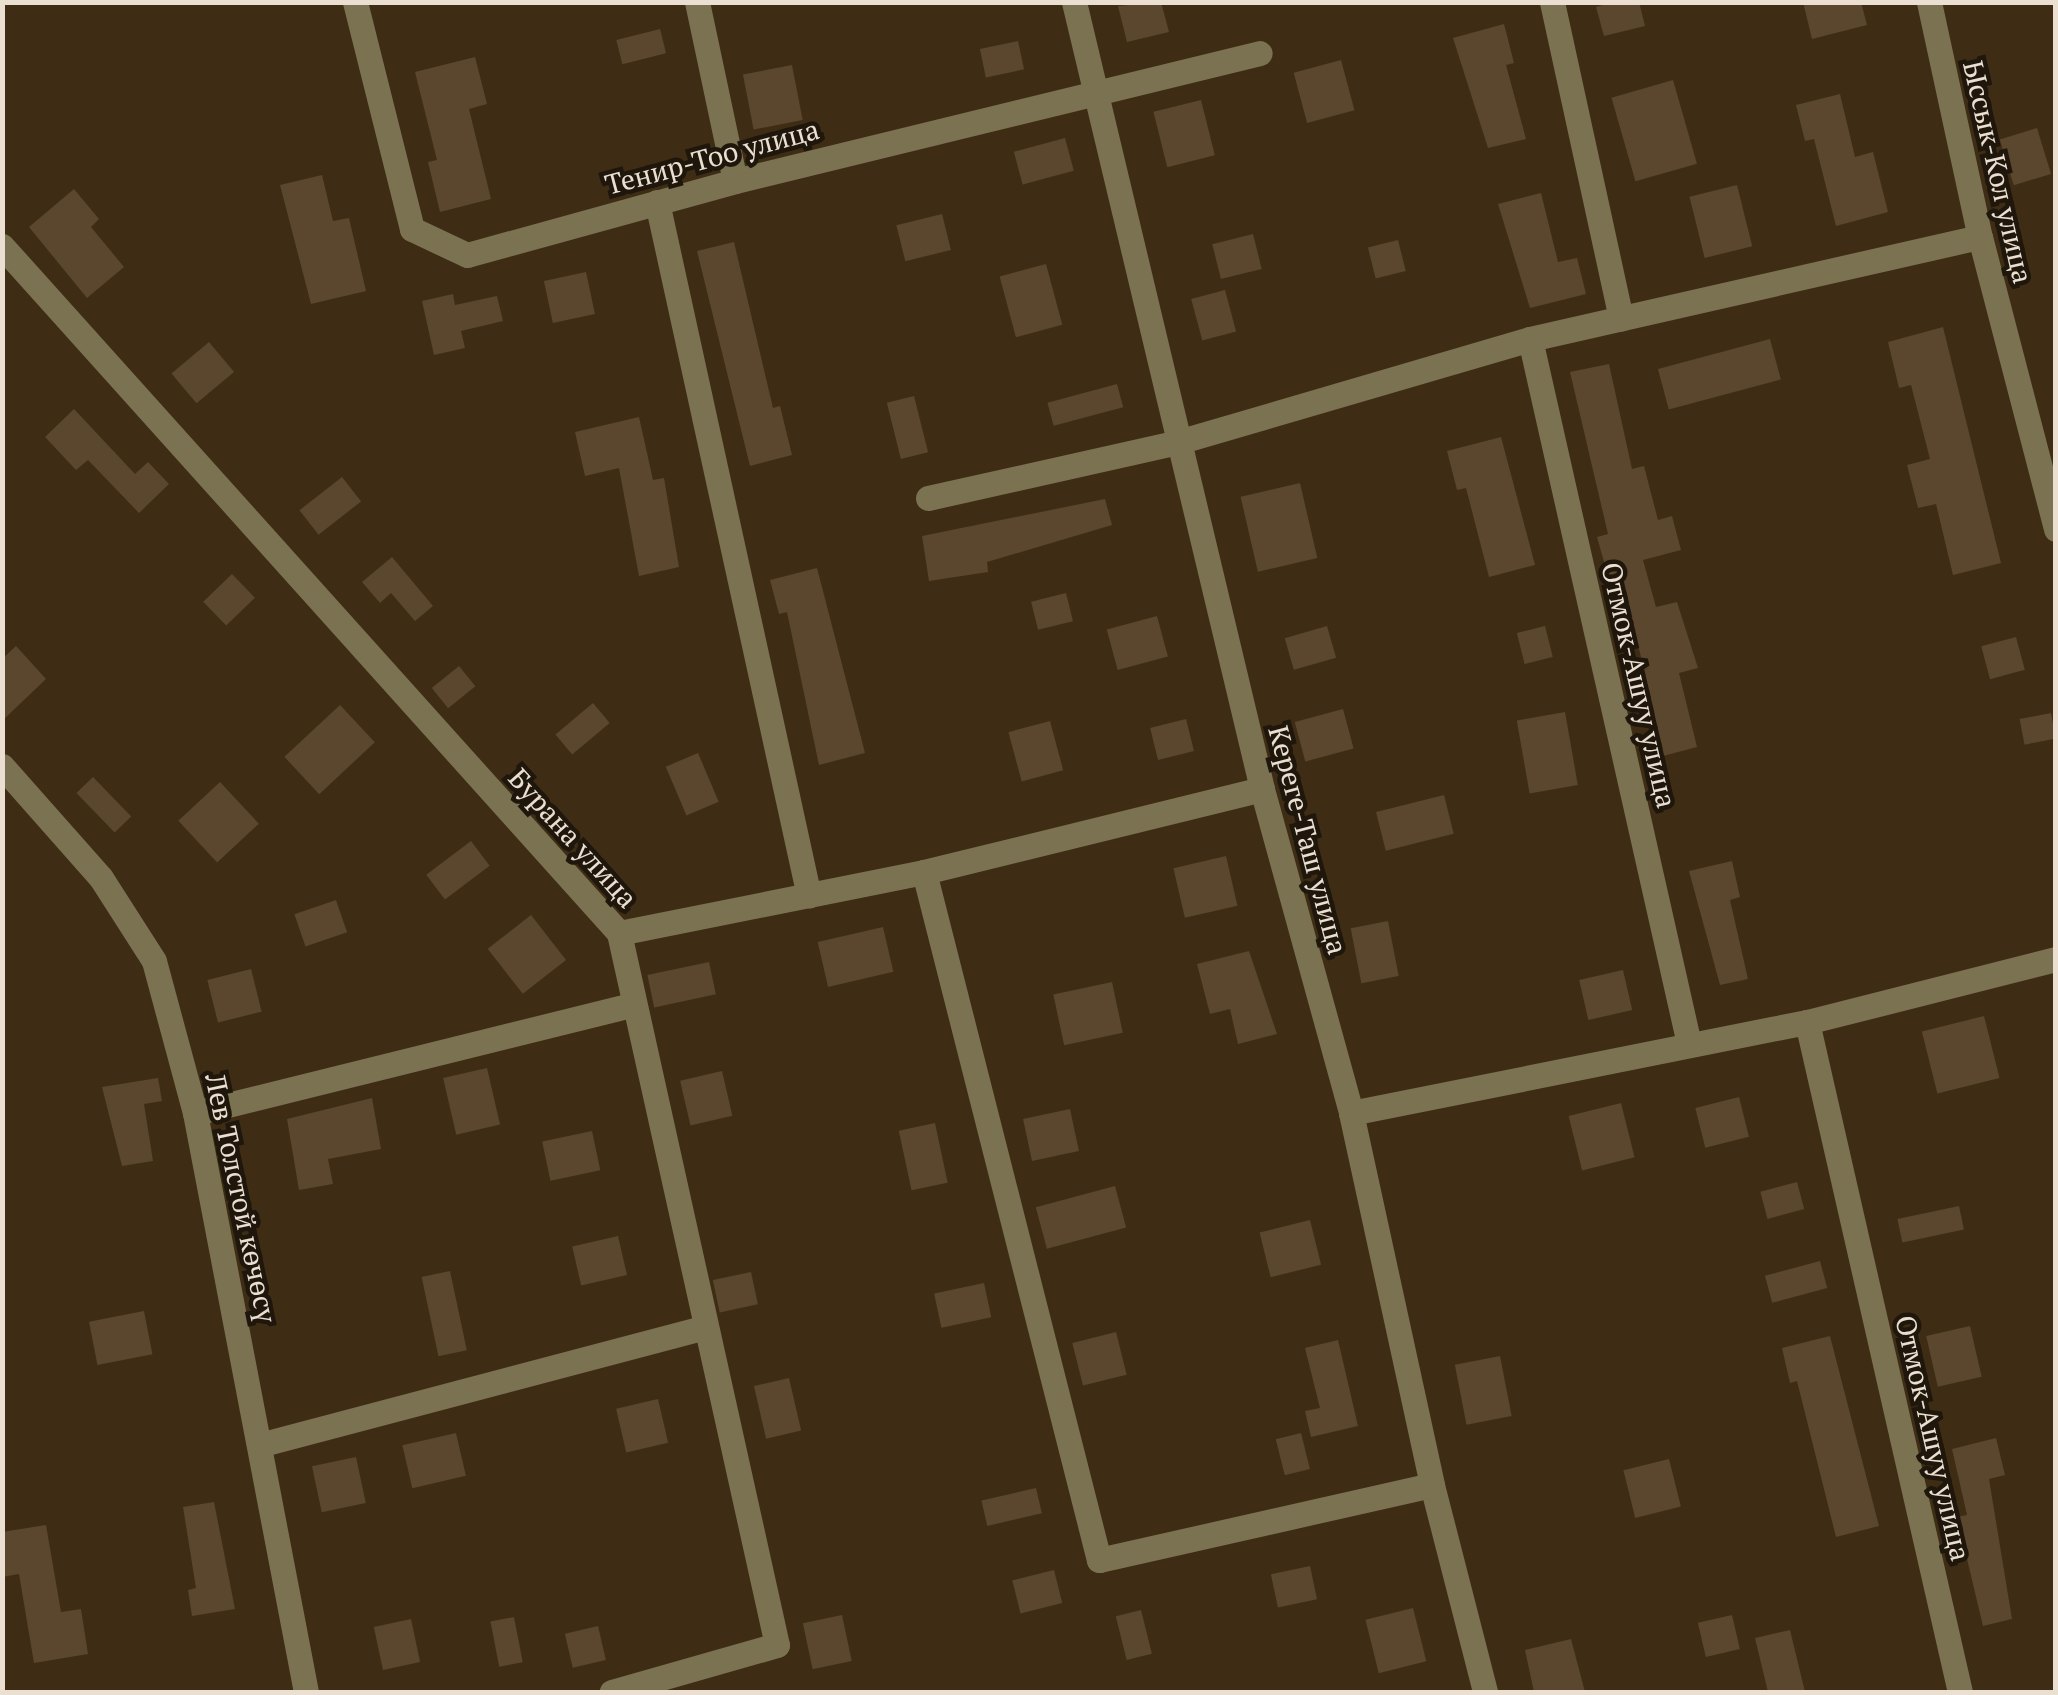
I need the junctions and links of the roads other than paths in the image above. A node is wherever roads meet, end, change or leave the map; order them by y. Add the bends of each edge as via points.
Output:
1 (355, 2) edge
2 (698, 2) edge
3 (1074, 2) edge
4 (1552, 2) edge
5 (1929, 2) edge
6 (1260, 53) dead end
7 (1091, 92) junction
8 (735, 181) junction
9 (658, 202) junction
10 (1980, 237) junction
11 (2, 246) edge
12 (1621, 320) junction
13 (1530, 340) junction
14 (1178, 442) junction
15 (928, 498) dead end
16 (2056, 529) edge
17 (2, 766) edge
18 (1262, 788) junction
19 (924, 872) junction
20 (809, 896) junction
21 (619, 933) junction
22 (2056, 958) edge
23 (634, 1004) junction
24 (1806, 1022) junction
25 (1688, 1044) junction
26 (194, 1113) junction
27 (1352, 1113) junction
28 (706, 1327) junction
29 (263, 1444) junction
30 (1432, 1485) junction
31 (306, 1692) edge
32 (612, 1692) edge
33 (1486, 1692) edge
34 (1960, 1692) edge

1 - 9 street, Тенир-Тоо улица via 412,229 467,255
2 - 8 street
3 - 7 street, Кереге-Таш улица
4 - 12 street
5 - 10 street, Ыссык-Кол улица
6 - 7 street, Тенир-Тоо улица
7 - 8 street, Тенир-Тоо улица
7 - 14 street, Кереге-Таш улица
8 - 9 street, Тенир-Тоо улица
9 - 20 street
10 - 12 street
10 - 16 street, Ыссык-Кол улица
11 - 21 street, Бурана улица
12 - 13 street
13 - 14 street
13 - 25 street, Отмок-Ашуу улица
14 - 15 street
14 - 18 street, Кереге-Таш улица
17 - 26 street, Лев Толстой көчөсү via 100,878 154,961
18 - 19 street
18 - 27 street, Кереге-Таш улица
19 - 20 street
19 - 30 street via 1099,1560
20 - 21 street
21 - 23 street, Бурана улица
22 - 24 street
23 - 26 street
23 - 28 street, Бурана улица
24 - 25 street
24 - 34 street, Отмок-Ашуу улица
25 - 27 street
26 - 29 street, Лев Толстой көчөсү
27 - 30 street, Кереге-Таш улица
28 - 29 street
28 - 32 street, Бурана улица via 777,1645
29 - 31 street, Лев Толстой көчөсү
30 - 33 street, Кереге-Таш улица

